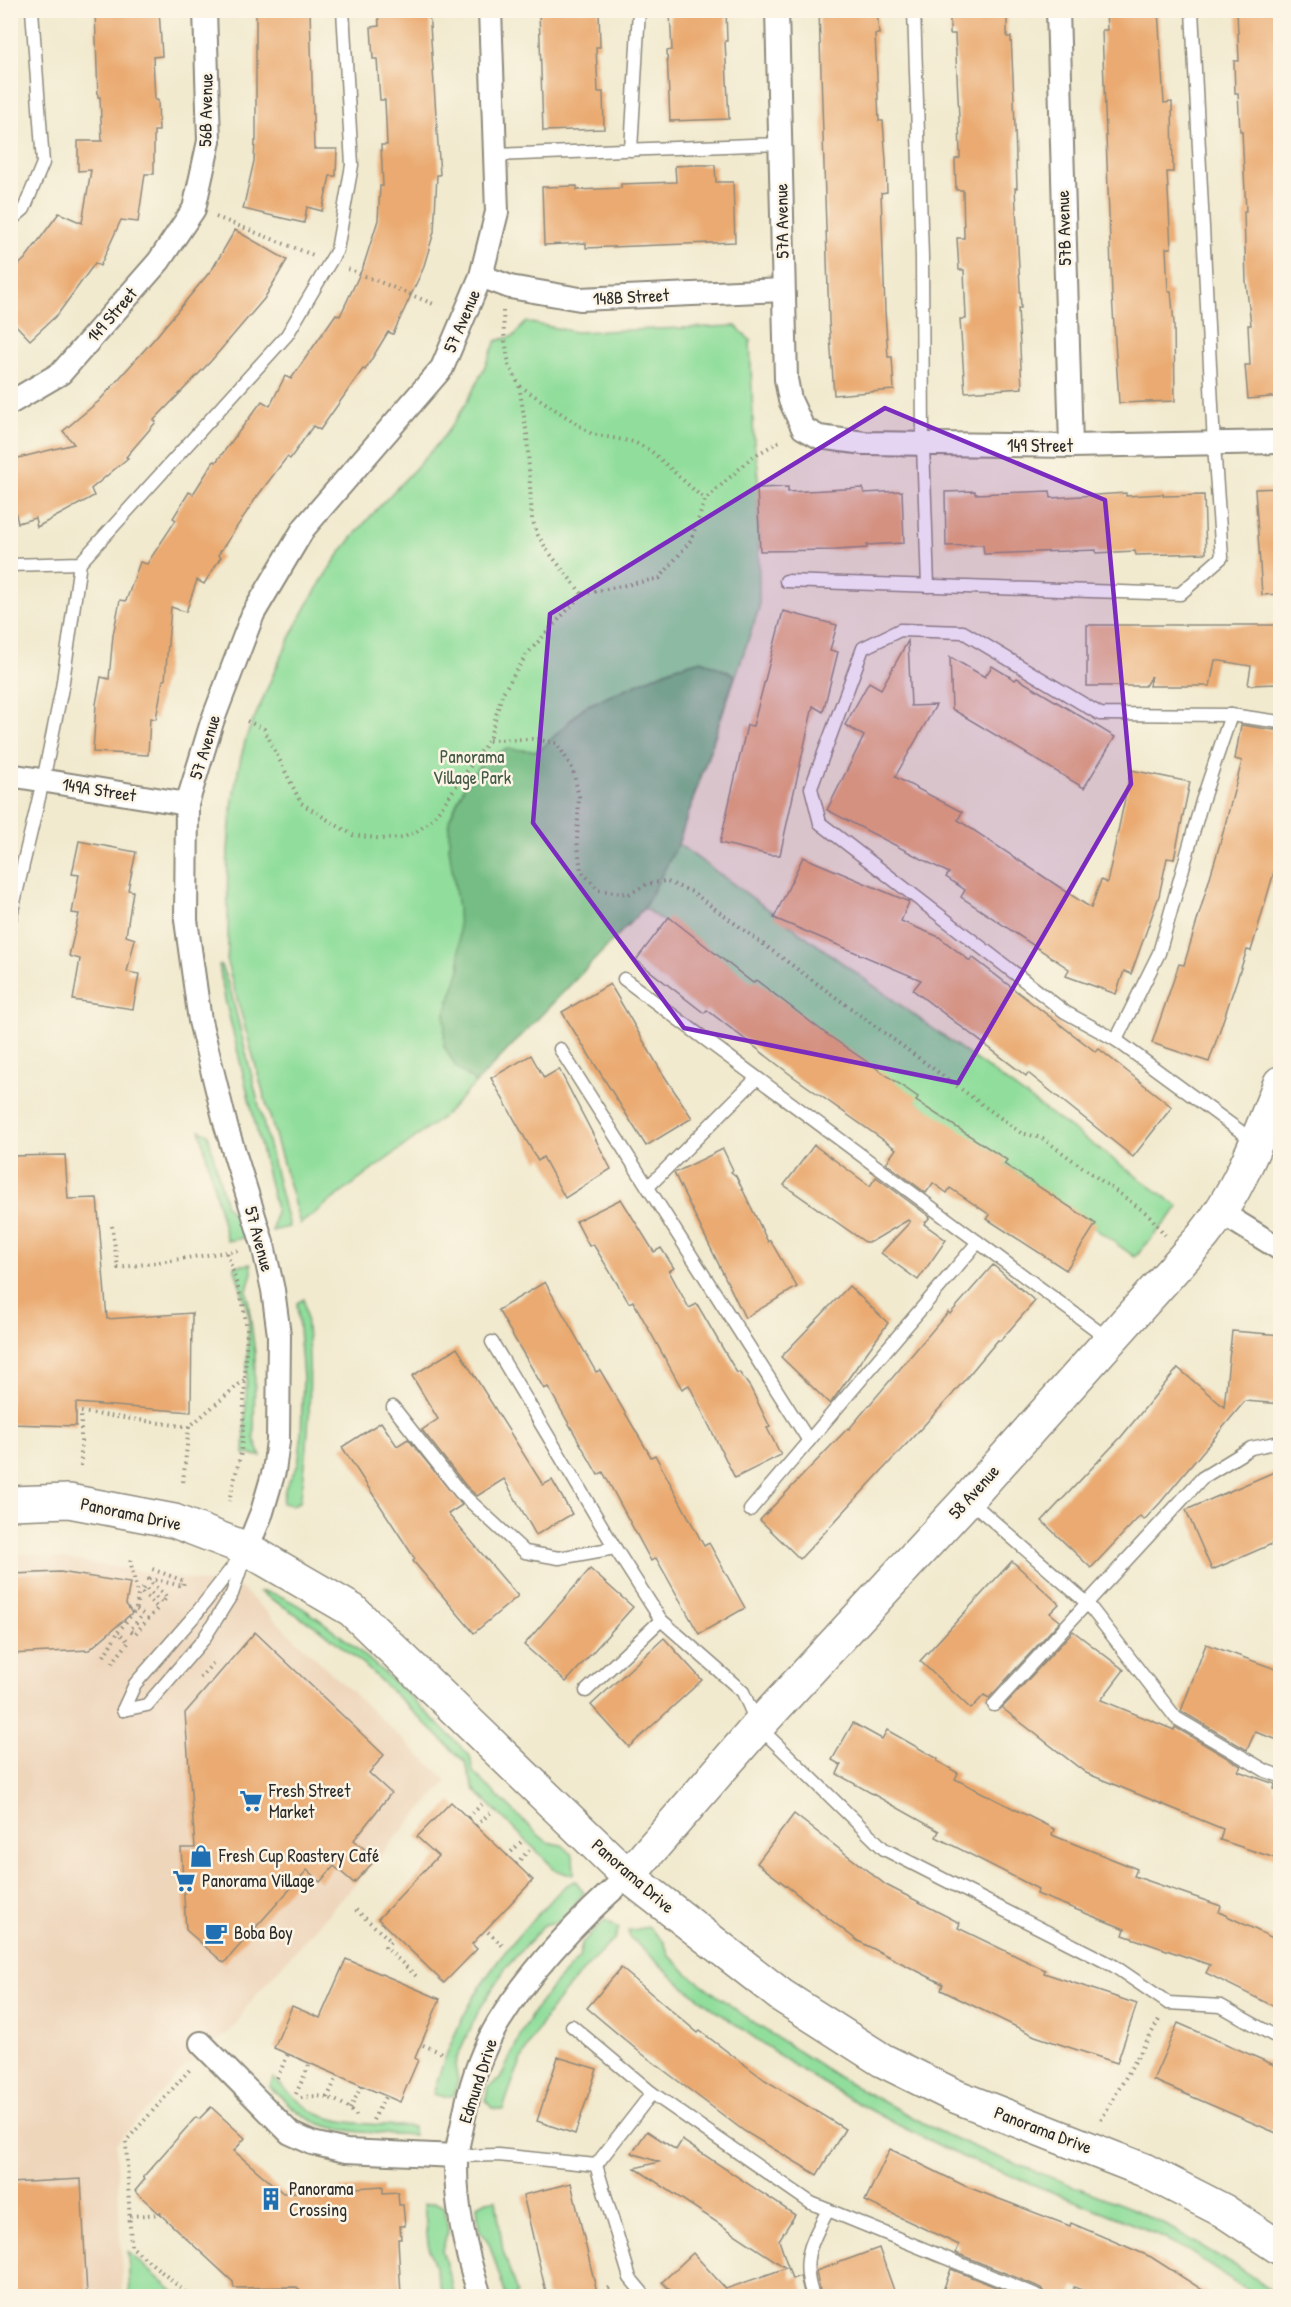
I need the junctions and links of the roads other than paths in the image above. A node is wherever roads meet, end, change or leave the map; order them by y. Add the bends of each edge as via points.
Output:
1 (32, 10) edge
2 (205, 10) edge
3 (343, 10) edge
4 (490, 10) edge
5 (639, 10) edge
6 (777, 10) edge
7 (914, 10) edge
8 (1058, 10) edge
9 (1192, 10) edge
10 (780, 144) junction
11 (631, 150) junction
12 (495, 155) junction
13 (195, 209) joint
14 (10, 221) edge
15 (481, 276) junction
16 (783, 290) junction
17 (10, 403) edge
18 (793, 433) joint
19 (1281, 442) edge
20 (923, 445) junction
21 (1214, 445) junction
22 (1071, 446) junction
23 (80, 563) junction
24 (10, 565) edge
25 (786, 581) dead end
26 (928, 586) junction
27 (1231, 715) junction
28 (1281, 722) edge
29 (10, 775) edge
30 (43, 781) junction
31 (187, 804) junction
32 (10, 919) edge
33 (624, 979) dead end
34 (1116, 1040) junction
35 (560, 1049) dead end
36 (757, 1078) junction
37 (1281, 1083) edge
38 (1256, 1142) junction
39 (648, 1187) junction
40 (1222, 1213) junction
41 (978, 1242) junction
42 (1281, 1249) edge
43 (1111, 1341) junction
44 (492, 1342) dead end
45 (393, 1407) dead end
46 (809, 1441) junction
47 (1281, 1442) edge
48 (968, 1499) junction
49 (10, 1503) edge
50 (750, 1510) dead end
51 (615, 1548) junction
52 (247, 1549) junction
53 (1087, 1603) junction
54 (661, 1620) junction
55 (586, 1691) dead end
56 (994, 1705) dead end
57 (758, 1726) junction
58 (1281, 1776) edge
59 (628, 1876) junction
60 (572, 2025) dead end
61 (1281, 2039) edge
62 (201, 2043) dead end
63 (652, 2093) junction
64 (456, 2156) junction
65 (596, 2165) junction
66 (828, 2210) junction
67 (1281, 2248) edge
68 (480, 2296) edge
69 (645, 2296) edge
70 (813, 2296) edge
71 (1039, 2296) edge

1 - 14 lane via 43,164 24,209
2 - 13 street, 56B Avenue via 209,141
3 - 23 lane via 352,165 337,250 287,335
4 - 12 street, 57 Avenue
5 - 11 lane
6 - 10 street, 57A Avenue
7 - 20 lane
8 - 22 street, 57B Avenue
9 - 21 lane
10 - 11 lane
10 - 16 street, 57A Avenue
11 - 12 lane
12 - 15 street, 57 Avenue via 497,212
13 - 17 street, 149 Street via 159,261 61,373
15 - 16 street, 148B Street via 510,287 580,299
15 - 31 street, 57 Avenue via 442,368 304,528 253,614 212,722
16 - 18 street, 57A Avenue via 786,379 795,416
18 - 20 street, 149 Street via 864,443
19 - 21 street, 149 Street
20 - 22 street, 149 Street
20 - 26 lane
21 - 22 street, 149 Street
21 - 26 lane via 1222,557 1180,594
23 - 24 lane
23 - 30 lane via 62,688
25 - 26 lane
27 - 28 lane
27 - 34 lane via 1159,953
27 - 34 lane via 1100,714 963,632 900,630 863,648 811,788 820,823 1065,1012
29 - 30 street, 149A Street
30 - 31 street, 149A Street
30 - 32 lane
31 - 52 street, 57 Avenue via 186,920 200,1021 226,1126 263,1245 279,1335 274,1472
33 - 36 lane
34 - 38 lane
35 - 39 lane
36 - 39 lane
36 - 41 lane
37 - 38 street, 58 Avenue
38 - 40 street, 58 Avenue
39 - 46 lane
40 - 42 street
40 - 43 street, 58 Avenue
41 - 43 lane
41 - 46 lane
43 - 48 street, 58 Avenue
44 - 51 lane
45 - 51 lane via 460,1491 525,1552 559,1558
46 - 50 lane
47 - 53 lane via 1251,1448 1202,1478
48 - 53 lane
48 - 57 street, 58 Avenue
49 - 52 street, Panorama Drive via 69,1501 174,1521
51 - 54 lane
52 - 52 lane via 135,1683 123,1710 147,1705 204,1640 232,1594
52 - 59 street, Panorama Drive via 352,1610
53 - 56 lane
53 - 58 lane via 1176,1718 1266,1772
54 - 55 lane
54 - 57 lane via 743,1692
57 - 59 street, 58 Avenue
57 - 61 lane via 884,1849 1114,1966 1168,2002 1221,2006
59 - 64 street, Edmund Drive via 539,1967 498,2024 479,2065
59 - 67 street, Panorama Drive via 782,1996 882,2060 955,2096 1144,2170 1224,2211
60 - 63 lane
62 - 64 street via 290,2133 312,2143 346,2151
63 - 65 lane
63 - 66 lane via 811,2203
64 - 65 lane via 498,2155
64 - 68 street, Edmund Drive via 461,2229
65 - 69 lane via 630,2278
66 - 70 lane via 806,2259
66 - 71 lane

